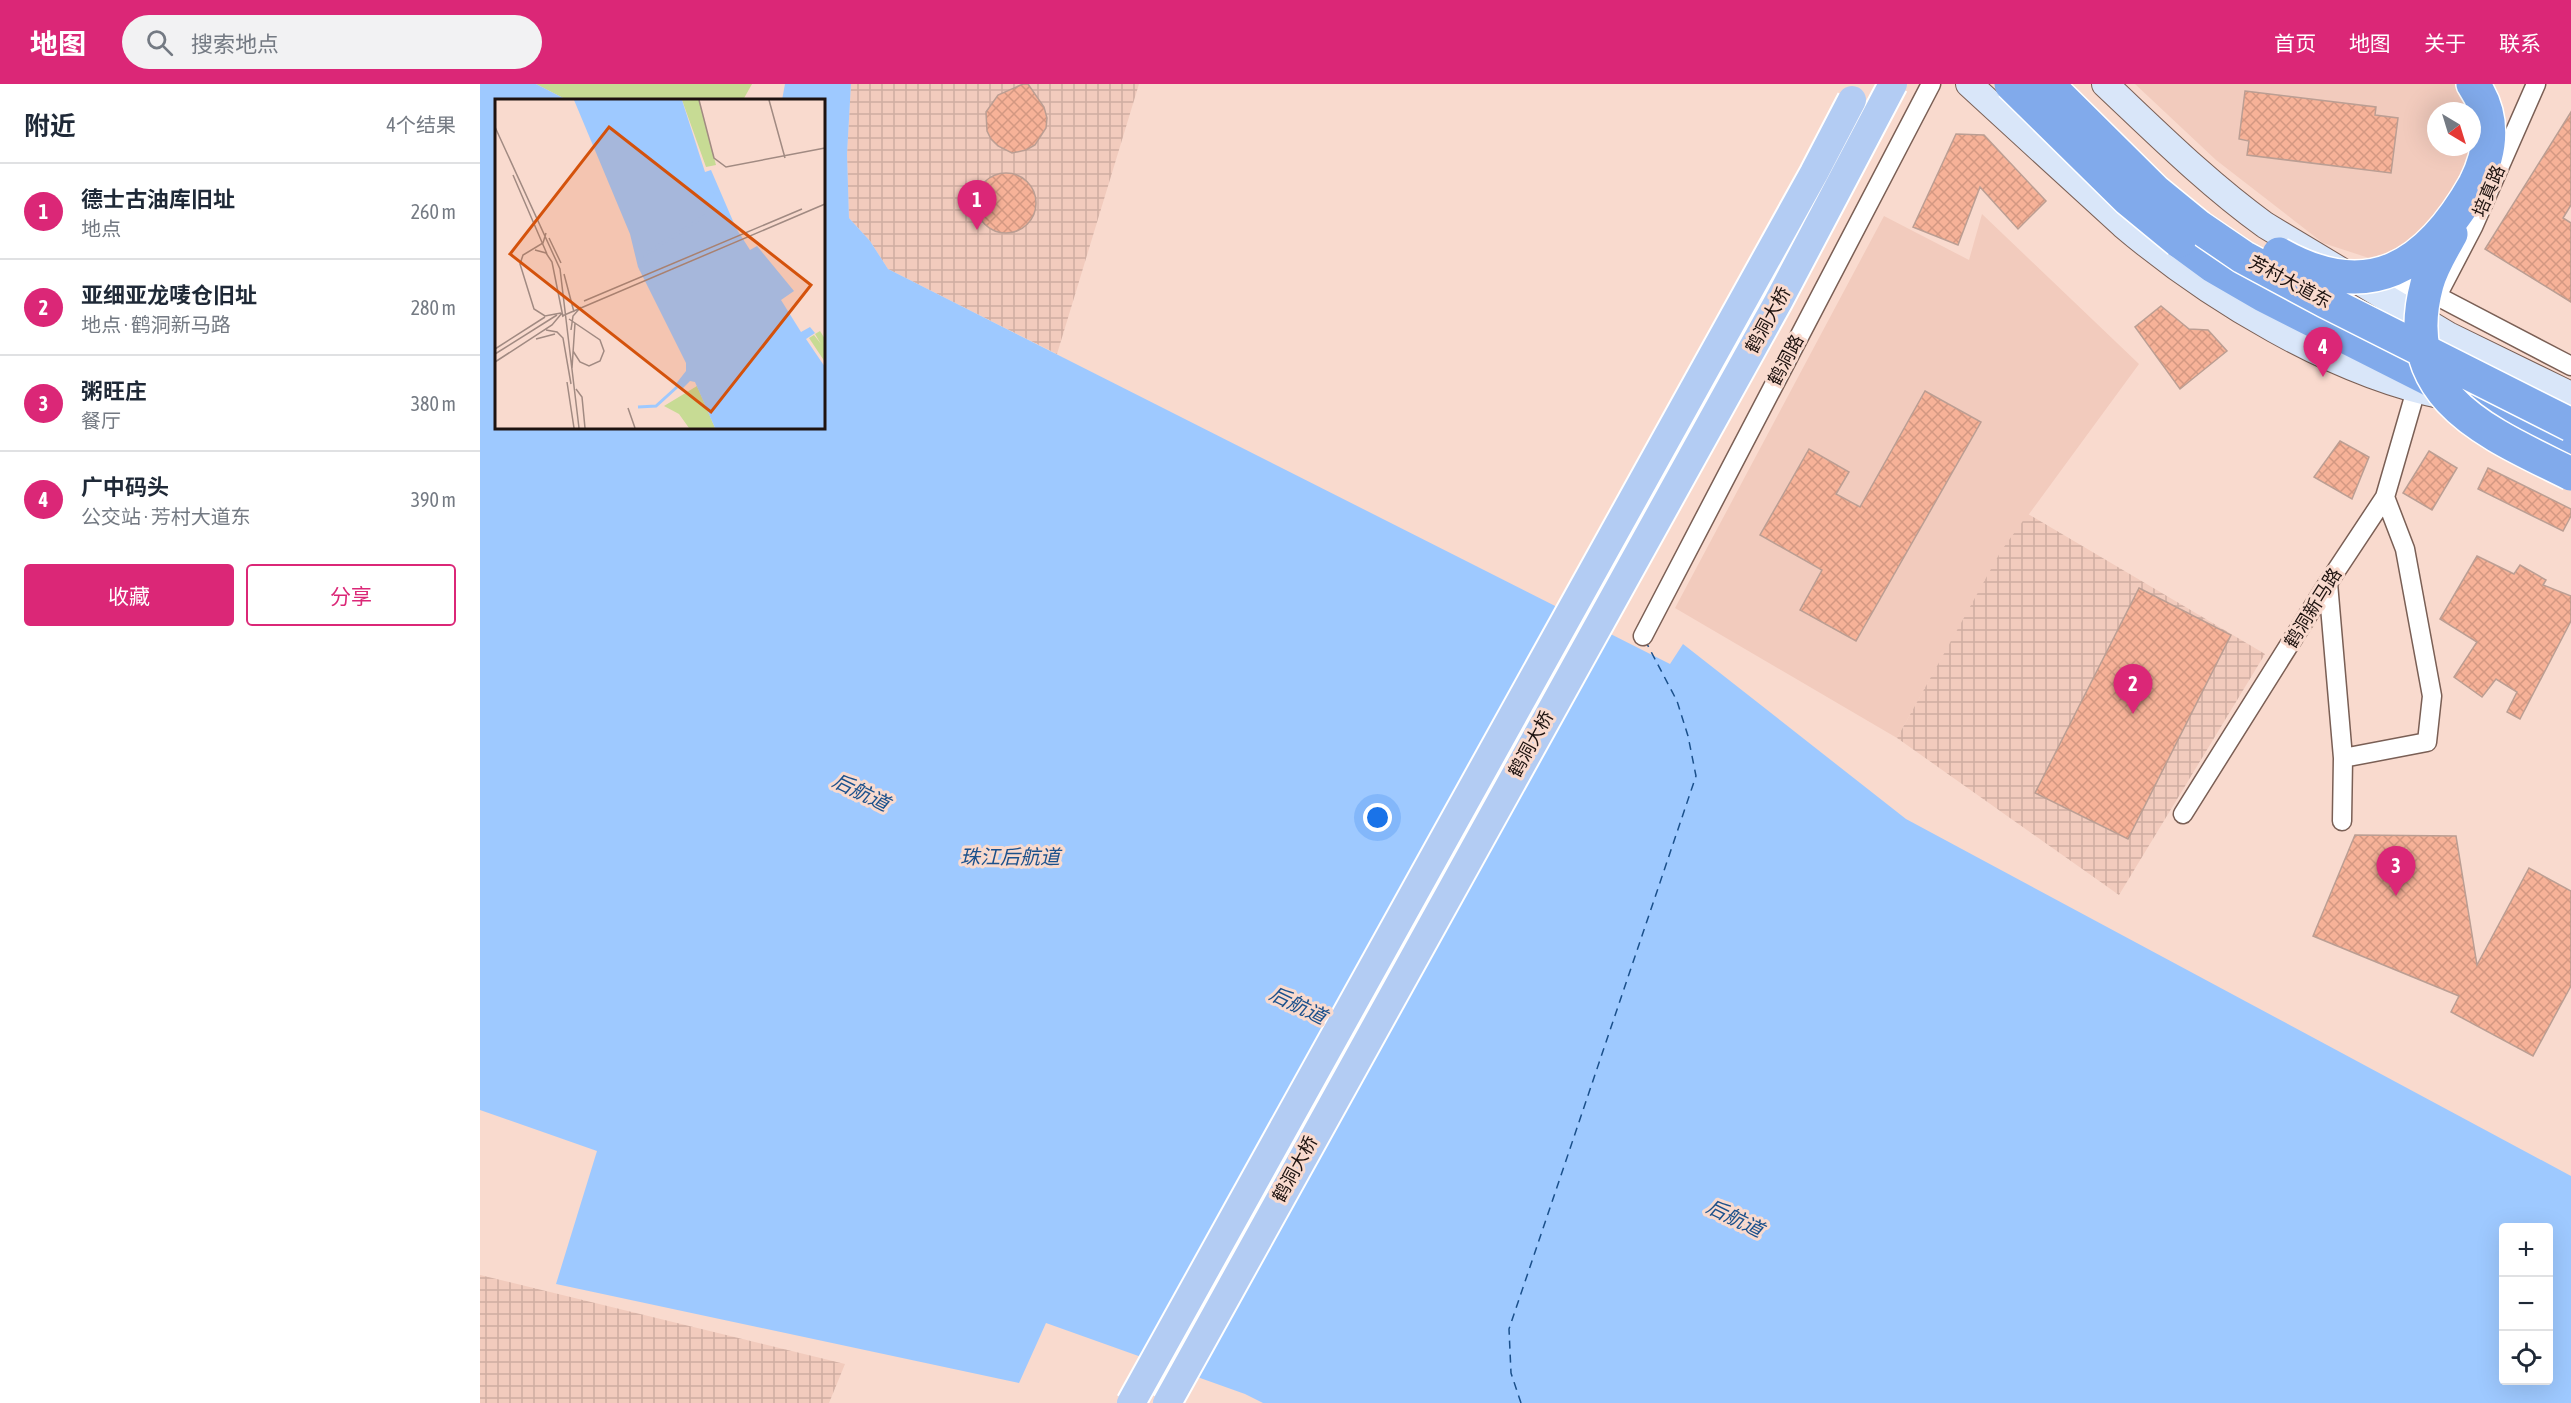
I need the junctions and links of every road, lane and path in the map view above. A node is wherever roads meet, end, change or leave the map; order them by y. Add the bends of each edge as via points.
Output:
1 (1893, 84) edge
2 (1931, 84) edge
3 (1969, 84) edge
4 (2011, 84) edge
5 (2047, 84) edge
6 (2077, 84) edge
7 (2105, 84) edge
8 (2473, 84) edge
9 (2536, 84) edge
10 (1854, 92) edge
11 (2475, 184) junction
12 (2309, 253) junction
13 (2437, 296) junction
14 (2571, 366) edge
15 (2416, 390) junction
16 (2571, 395) edge
17 (2471, 401) junction
18 (2571, 425) edge
19 (2571, 451) edge
20 (2571, 474) edge
21 (2385, 497) junction
22 (2328, 583) junction
23 (1642, 636) dead end
24 (2343, 758) junction
25 (2183, 814) dead end
26 (2342, 821) dead end
27 (1131, 1403) edge
28 (1167, 1403) edge

1 - 28 main road, 鹤洞大桥, bridge via 1778,302
2 - 23 street, 鹤洞路
3 - 15 street, 芳村大道东 via 2123,225 2175,266 2301,342 2360,370
4 - 17 highway, 芳村大道东, bridge via 2128,199 2213,266
5 - 18 highway, 芳村大道东, bridge via 2155,191 2242,257
6 - 11 highway, bridge via 2166,171 2216,213 2283,256 2322,273 2375,275 2415,258 2445,230
7 - 12 street, 芳村大道东 via 2237,205
8 - 11 highway via 2485,107 2490,134
9 - 13 street, 培真路 via 2473,227
10 - 27 main road, 鹤洞大桥, bridge via 1808,184
11 - 20 highway, bridge via 2428,282 2421,323 2428,364 2440,389 2471,420
12 - 13 street
12 - 16 street, 芳村大道东 via 2448,334
13 - 14 street
15 - 17 street, 芳村大道东
15 - 21 street, 鹤洞新马路
17 - 19 highway, 芳村大道东
21 - 22 street, 鹤洞新马路
21 - 24 street via 2405,549 2432,696 2427,742
22 - 24 street
22 - 25 street, 鹤洞新马路
24 - 26 street

